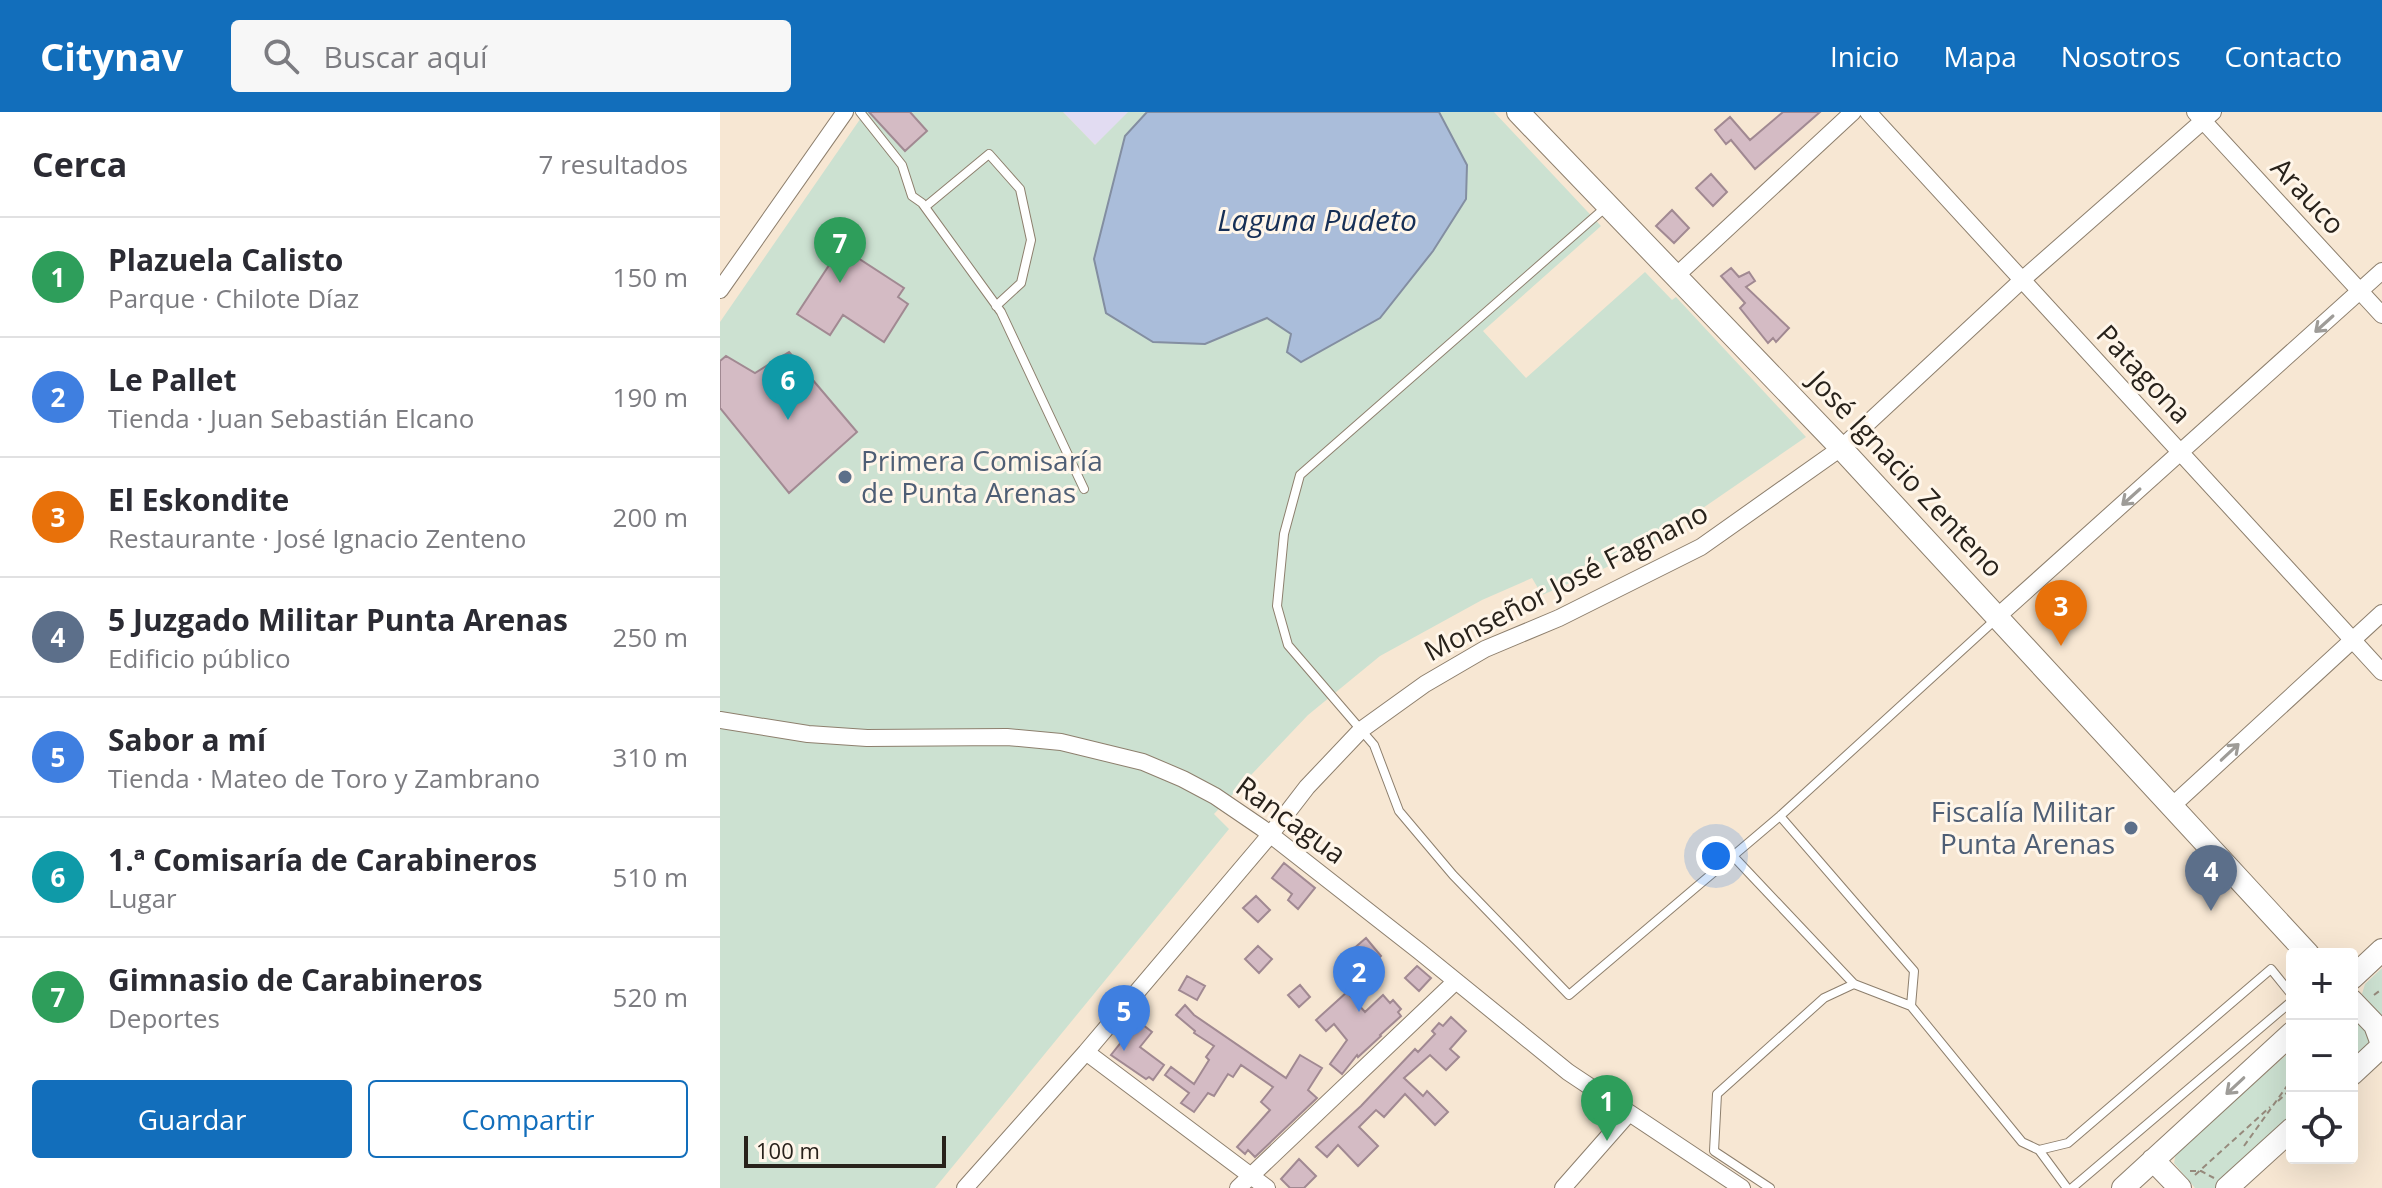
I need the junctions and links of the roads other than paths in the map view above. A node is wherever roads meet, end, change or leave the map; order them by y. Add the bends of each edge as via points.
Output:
1 (845, 112) edge
2 (860, 112) edge
3 (1518, 112) edge
4 (1853, 112) edge
5 (1868, 112) edge
6 (2204, 115) edge
7 (1608, 205) junction
8 (925, 207) junction
9 (2382, 271) edge
10 (1677, 275) junction
11 (2022, 280) junction
12 (720, 290) edge
13 (2361, 291) junction
14 (996, 306) junction
15 (2382, 315) edge
16 (1841, 448) junction
17 (2181, 452) junction
18 (1084, 489) dead end
19 (2382, 613) edge
20 (1998, 616) junction
21 (2352, 639) junction
22 (2382, 672) edge
23 (720, 720) edge
24 (1361, 730) junction
25 (2173, 805) junction
26 (1780, 816) junction
27 (1270, 835) junction
28 (1733, 856) junction
29 (2303, 948) edge
30 (2382, 950) edge
31 (2358, 972) edge
32 (1456, 981) junction
33 (1854, 984) junction
34 (2286, 988) edge
35 (1911, 1006) junction
36 (2286, 1006) edge
37 (2358, 1007) edge
38 (2286, 1038) edge
39 (2382, 1045) edge
40 (1086, 1052) junction
41 (2358, 1068) edge
42 (1629, 1113) junction
43 (2286, 1134) edge
44 (2039, 1150) junction
45 (2153, 1160) junction
46 (1251, 1176) junction
47 (2223, 1183) edge
48 (2183, 1184) edge
49 (965, 1188) edge
50 (1238, 1188) edge
51 (1267, 1188) edge
52 (1563, 1188) edge
53 (1742, 1188) edge
54 (1770, 1188) edge
55 (2070, 1188) edge
56 (2123, 1188) edge

1 - 12 street
2 - 8 lane via 902,165 912,196
3 - 7 street, José Ignacio Zenteno
4 - 10 street
5 - 11 street, Patagona
6 - 11 street, Monseñor José Fagnano
6 - 13 street, Arauco
7 - 10 street, José Ignacio Zenteno
7 - 24 lane via 1300,475 1284,534 1277,606 1288,645
8 - 14 lane
8 - 14 lane via 989,154 1020,189 1031,240 1021,283
9 - 13 street
10 - 16 street, José Ignacio Zenteno
11 - 16 street, Monseñor José Fagnano
11 - 17 street, Patagona
13 - 15 street, Arauco
13 -> 17 street
14 - 18 lane
16 - 20 street, José Ignacio Zenteno
16 - 24 street, Monseñor José Fagnano via 1701,547 1485,649
17 -> 20 street
17 - 21 street, Patagona
19 - 21 street
20 - 25 street, José Ignacio Zenteno
20 - 26 lane
21 - 22 street, Patagona
25 -> 21 street
23 - 27 street, Rancagua via 867,738 1061,742 1143,762 1183,779
24 - 27 street, Monseñor José Fagnano
24 - 28 lane via 1374,745 1399,811 1569,995
25 - 29 street, José Ignacio Zenteno
26 - 28 lane
26 - 35 lane via 1914,971
27 - 32 street, Rancagua
27 - 40 street, Monseñor José Fagnano
28 - 33 lane
30 - 31 street
32 - 42 street, Rancagua via 1568,1072
32 - 46 street
33 - 35 lane
33 - 54 lane via 1824,998 1717,1094 1714,1151
34 - 44 lane via 2271,969 2068,1143
35 - 44 lane via 2022,1142
36 - 55 lane
37 - 39 street via 2375,1025
38 -> 45 street
39 - 41 street
40 - 46 street
40 - 49 street, Monseñor José Fagnano
42 - 52 street
42 - 53 street, Rancagua
43 - 47 street
44 - 55 lane
45 - 48 street
45 - 56 street
46 - 50 street
46 - 51 street

